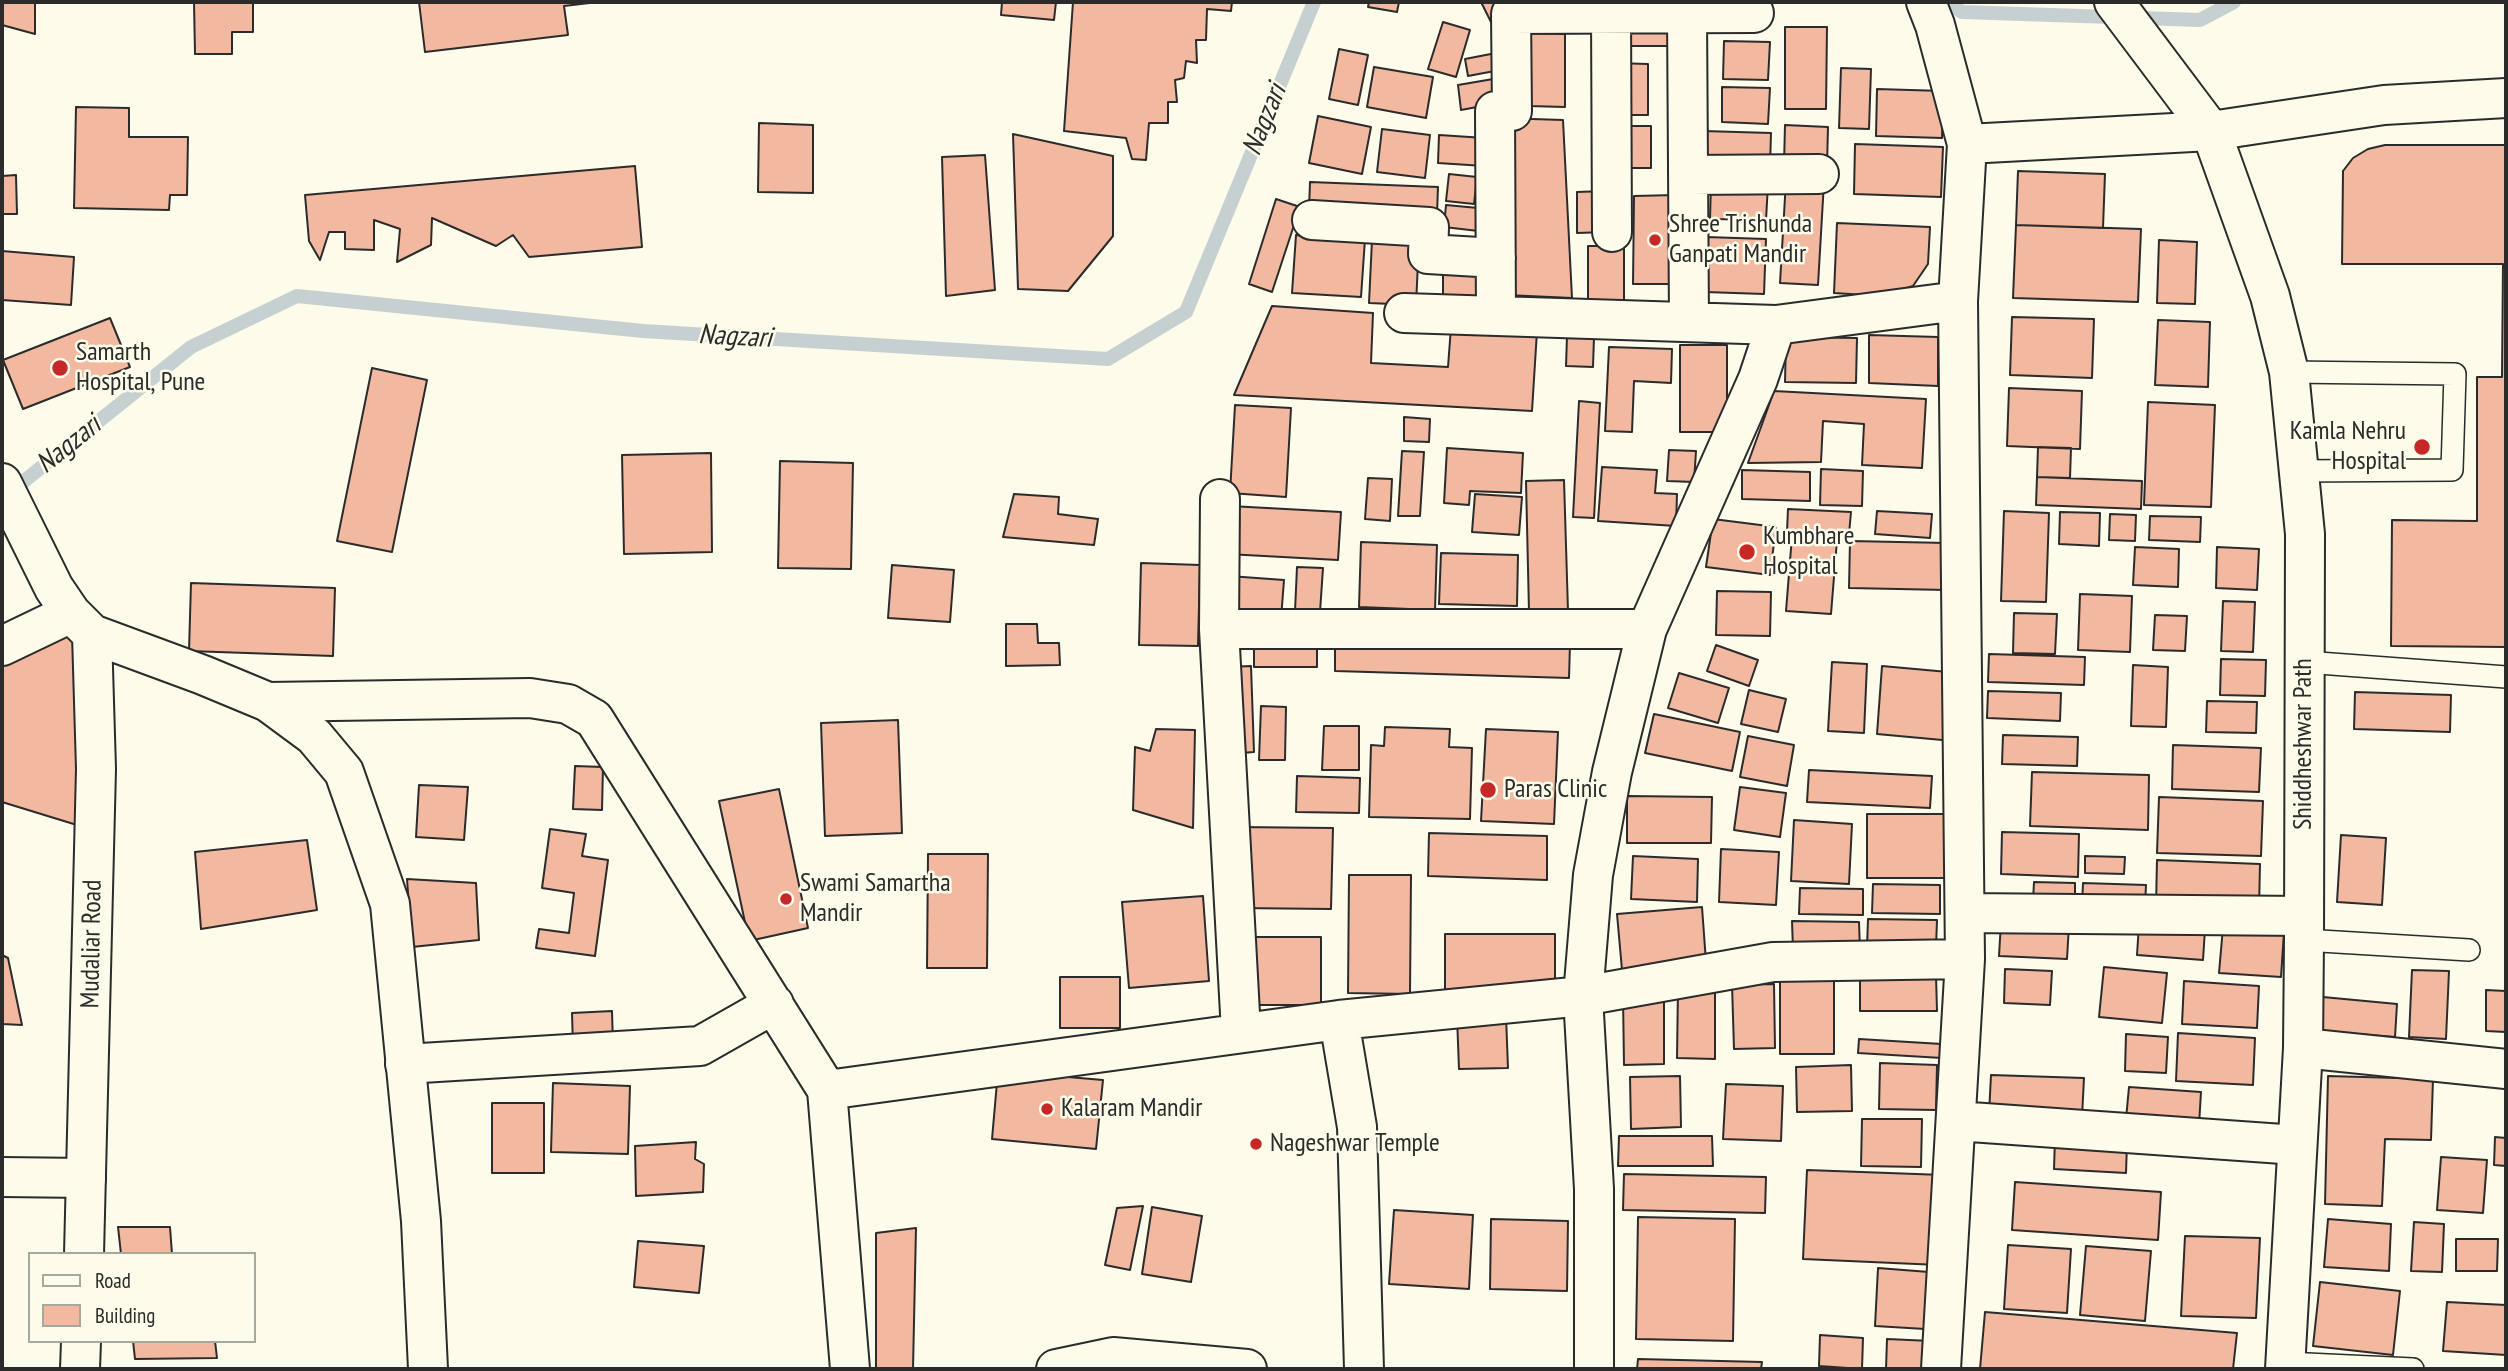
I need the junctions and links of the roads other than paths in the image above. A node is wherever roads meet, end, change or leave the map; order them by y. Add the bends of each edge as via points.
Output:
1 (2114, 2) edge
2 (1611, 13) junction
3 (1688, 13) junction
4 (1754, 13) dead end
5 (1931, 14) edge
6 (2506, 98) edge
7 (2202, 119) junction
8 (1967, 144) junction
9 (1819, 174) dead end
10 (1689, 175) junction
11 (1312, 220) dead end
12 (1612, 233) dead end
13 (1496, 258) junction
14 (1958, 300) junction
15 (1404, 313) dead end
16 (1496, 316) junction
17 (1689, 321) junction
18 (1776, 325) junction
19 (2290, 372) junction
20 (2299, 471) junction
21 (2, 483) edge
22 (1220, 499) dead end
23 (73, 611) junction
24 (1219, 629) junction
25 (1647, 629) junction
26 (2, 646) edge
27 (2305, 662) junction
28 (2506, 677) edge
29 (268, 702) junction
30 (1965, 913) junction
31 (2304, 928) junction
32 (2469, 950) dead end
33 (1965, 959) junction
34 (1583, 996) junction
35 (774, 1004) junction
36 (1339, 1020) junction
37 (1241, 1032) junction
38 (2303, 1048) junction
39 (405, 1064) junction
40 (2506, 1069) edge
41 (827, 1090) junction
42 (1956, 1121) junction
43 (2297, 1145) junction
44 (2, 1177) edge
45 (86, 1178) junction
46 (84, 1252) edge
47 (81, 1343) edge
48 (2286, 1366) edge
49 (80, 1369) edge
50 (428, 1369) edge
51 (850, 1369) edge
52 (1061, 1369) edge
53 (1247, 1369) edge
54 (1364, 1369) edge
55 (1594, 1369) edge
56 (1941, 1369) edge
57 (2413, 1369) edge

1 - 7 street, Shiddheshwar Path
2 - 3 street
2 - 12 street
2 - 13 street via 1511,14 1512,111 1495,111
3 - 4 street
3 - 10 street
5 - 8 street
6 - 7 street
7 - 8 street
7 - 19 street, Shiddheshwar Path via 2270,296
8 - 14 street
9 - 10 street
10 - 17 street
11 - 13 street via 1429,227 1428,254
13 - 16 street
14 - 18 street
14 - 30 street
15 - 16 street
16 - 17 street
17 - 18 street
18 - 25 street via 1758,379
19 - 20 street, Shiddheshwar Path
19 - 20 lane via 2455,374 2452,470
20 - 27 street, Shiddheshwar Path via 2305,534
21 - 23 street
22 - 24 street
23 - 26 street
23 - 29 street
23 - 45 street, Mudaliar Road via 96,769
24 - 25 street
24 - 37 street
25 - 34 street via 1612,772 1594,876
27 - 28 lane
27 - 31 street, Shiddheshwar Path
29 - 35 street via 530,698 568,704 594,719
29 - 39 street via 314,736 344,772 390,904
30 - 31 street
30 - 33 street
31 - 32 lane
31 - 38 street, Shiddheshwar Path
33 - 34 street via 1773,962
33 - 42 street
34 - 36 street
34 - 55 street via 1594,1189
35 - 39 street via 699,1046
35 - 41 street
36 - 37 street
36 - 54 street via 1357,1127
37 - 41 street
38 - 40 street
38 - 43 street, Shiddheshwar Path
39 - 50 street via 421,1221
41 - 51 street
42 - 43 street
42 - 56 street
43 - 48 street, Shiddheshwar Path
44 - 45 street
45 - 46 street, Mudaliar Road
47 - 49 street
48 - 57 lane
52 - 53 street via 1113,1357

